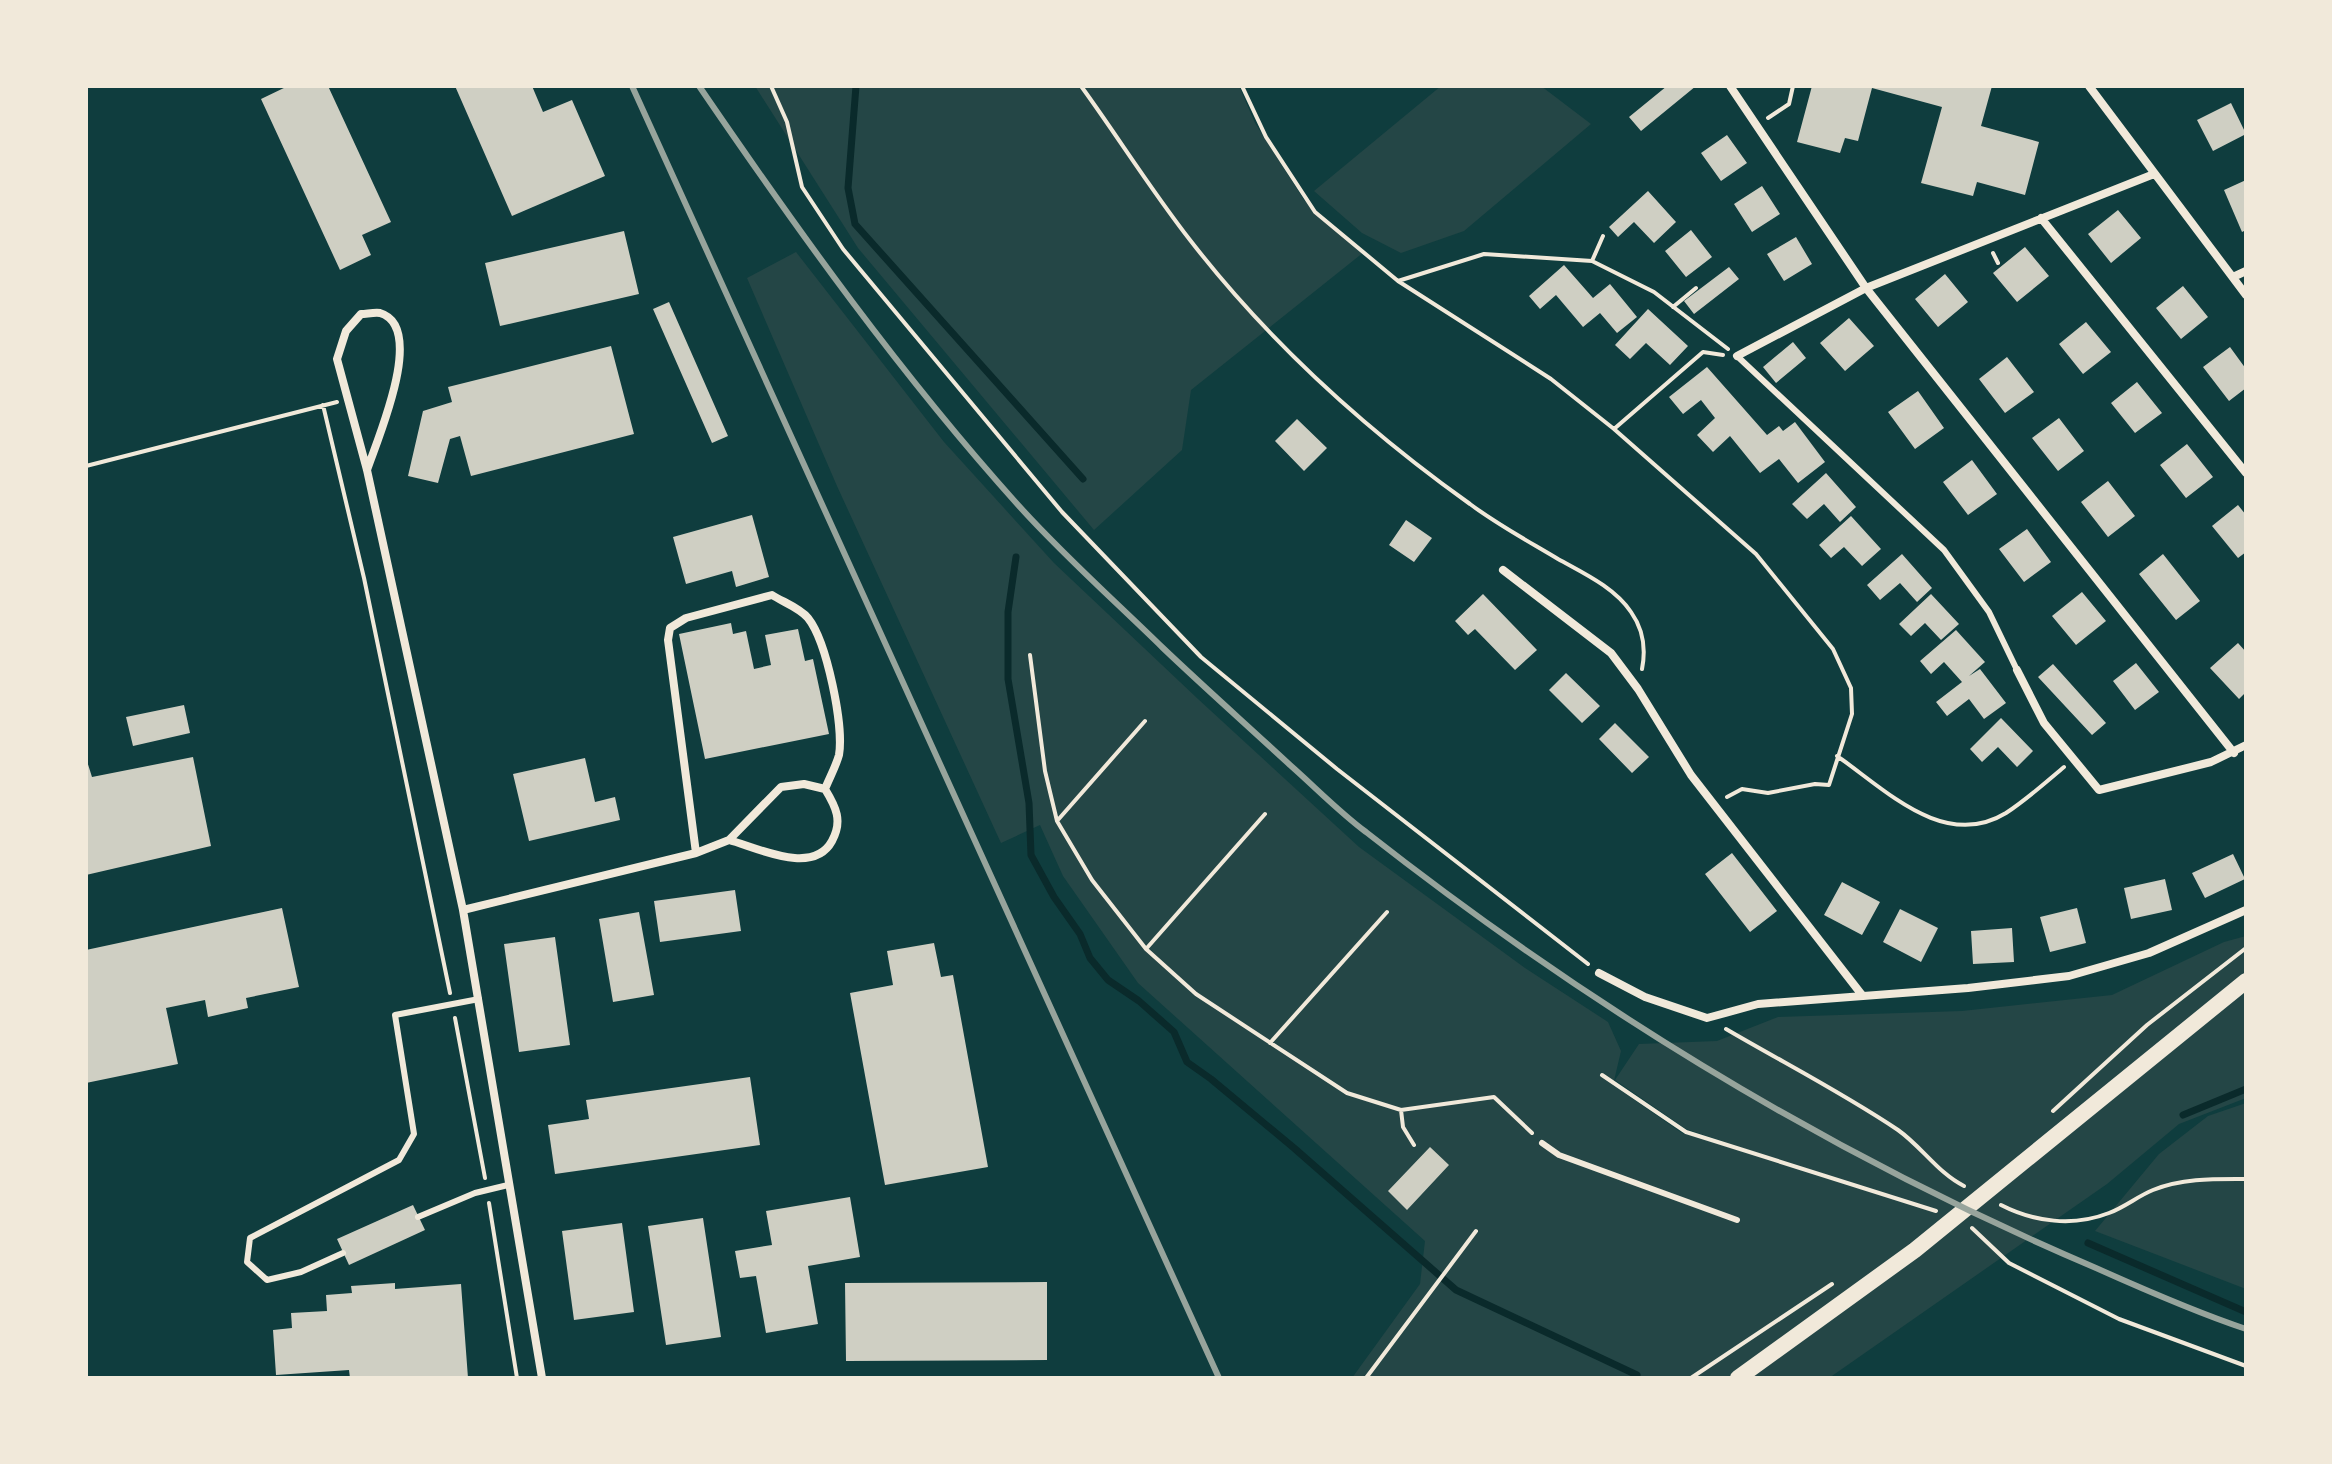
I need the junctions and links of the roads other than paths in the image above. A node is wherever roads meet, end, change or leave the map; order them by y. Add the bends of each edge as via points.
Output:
1 (1730, 86) edge
2 (2105, 86) edge
3 (2092, 90) edge
4 (2154, 174) junction
5 (2041, 218) junction
6 (2246, 271) edge
7 (2233, 277) junction
8 (1866, 288) junction
9 (2246, 295) edge
10 (1737, 356) joint
11 (367, 470) junction
12 (2246, 473) edge
13 (1503, 570) dead end
14 (2017, 670) joint
15 (2246, 745) edge
16 (2234, 753) junction
17 (825, 789) junction
18 (729, 840) junction
19 (696, 853) junction
20 (463, 910) junction
21 (2246, 910) edge
22 (1599, 973) road end
23 (2246, 981) edge
24 (1862, 995) junction
25 (479, 999) junction
26 (1542, 1143) road end
27 (508, 1185) junction
28 (418, 1217) dead end
29 (1737, 1220) dead end
30 (343, 1253) dead end
31 (542, 1378) edge
32 (1738, 1378) edge

1 - 8 street
2 - 3 street
3 - 4 street
4 - 5 street
4 - 7 street
5 - 8 street
5 - 12 street
6 - 7 street
7 - 9 street
8 - 10 street
8 - 16 street
10 - 14 lane via 1944,550 1989,612
11 - 11 street via 401,365 395,324 380,313 361,314 346,331 337,359
11 - 20 street
13 - 24 street via 1611,653 1713,805
14 - 16 street via 2044,723 2099,790
15 - 16 street
17 - 18 street via 804,784 781,787
17 - 18 street via 837,810 838,830 827,851 794,859
17 - 19 street via 839,755 839,731 830,672 807,616 772,595 686,618 670,628 668,640
18 - 19 street
19 - 20 street
20 - 25 street
21 - 24 street via 2149,953 2069,976
22 - 24 street via 1645,997 1707,1018 1758,1004
23 - 32 main road via 1915,1250
25 - 27 street
25 - 30 lane via 395,1015 414,1134 399,1160 250,1238 247,1262 267,1280
26 - 29 lane via 1559,1155
27 - 28 lane
27 - 31 street

